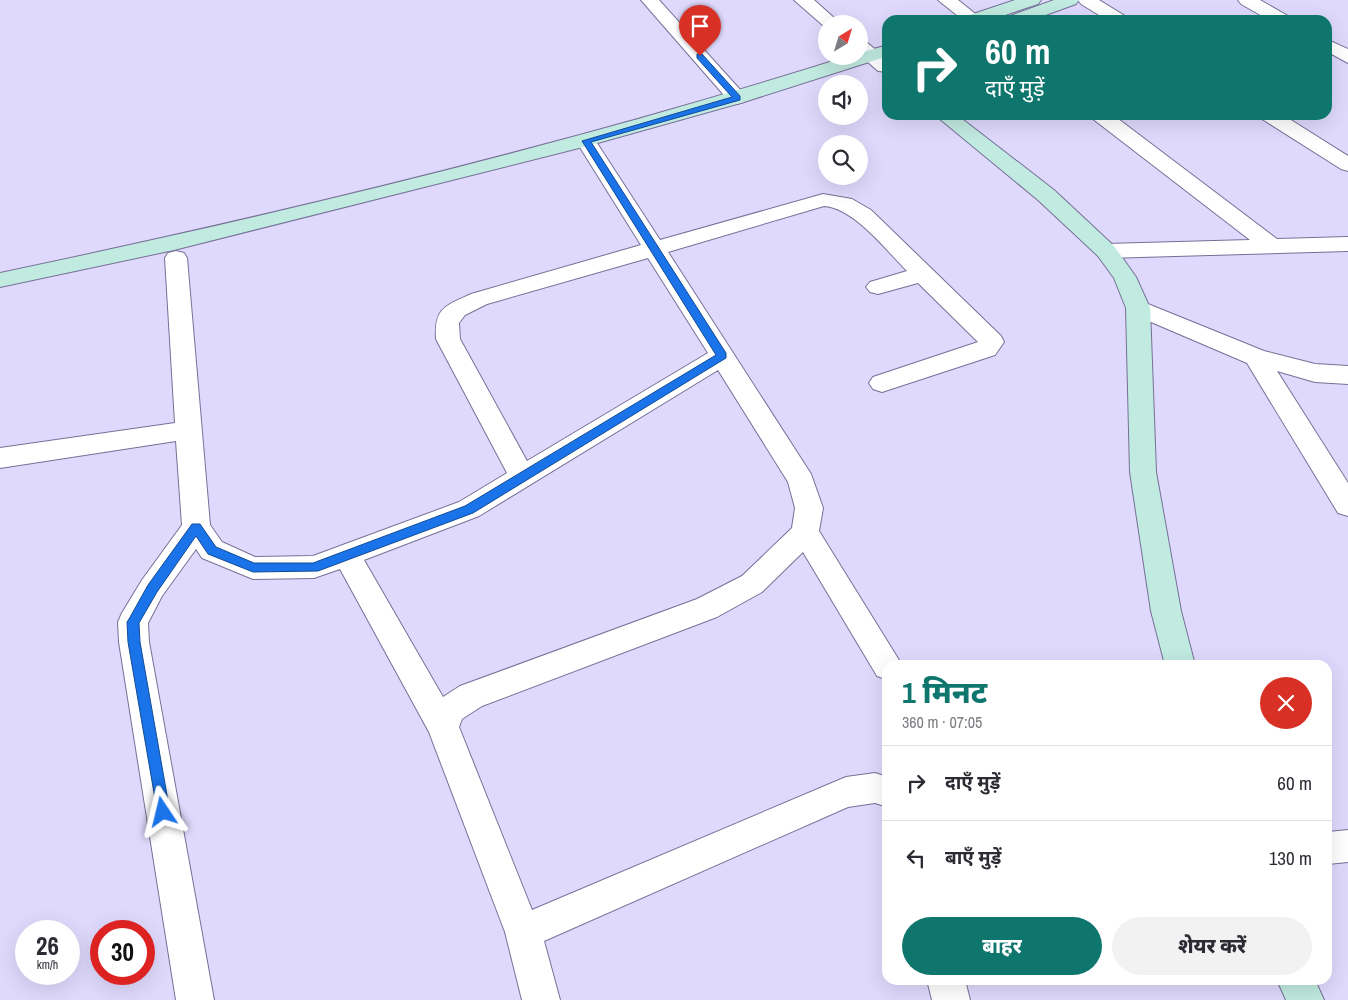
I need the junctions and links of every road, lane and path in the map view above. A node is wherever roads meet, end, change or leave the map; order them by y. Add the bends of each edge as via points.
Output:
1 (650, 0) edge
2 (803, 0) edge
3 (946, 0) edge
4 (1032, 0) edge
5 (1070, 0) edge
6 (1087, 0) edge
7 (1247, 0) edge
8 (821, 15) edge
9 (966, 15) edge
10 (988, 15) edge
11 (1030, 15) edge
12 (1111, 15) edge
13 (1273, 15) edge
14 (1332, 47) edge
15 (1348, 57) edge
16 (880, 59) edge
17 (851, 75) edge
18 (818, 88) edge
19 (737, 98) junction
20 (952, 120) edge
21 (1107, 120) edge
22 (1277, 120) edge
23 (591, 147) junction
24 (1348, 165) edge
25 (266, 228) junction
26 (1348, 244) edge
27 (1272, 246) junction
28 (655, 249) junction
29 (1106, 251) junction
30 (176, 258) junction
31 (924, 274) junction
32 (0, 280) edge
33 (878, 287) dead end
34 (0, 298) edge
35 (1138, 308) junction
36 (722, 356) junction
37 (1256, 358) junction
38 (1348, 374) edge
39 (882, 383) dead end
40 (189, 430) junction
41 (0, 458) edge
42 (522, 477) junction
43 (1348, 506) edge
44 (196, 527) junction
45 (805, 532) junction
46 (347, 555) junction
47 (884, 660) edge
48 (1179, 660) edge
49 (443, 727) junction
50 (882, 790) edge
51 (1348, 846) edge
52 (1332, 848) edge
53 (523, 932) junction
54 (947, 985) edge
55 (1298, 985) edge
56 (196, 1000) edge
57 (541, 1000) edge
58 (951, 1000) edge
59 (1305, 1000) edge

1 - 19 street
2 - 8 street
3 - 9 street
4 - 10 street
5 - 11 street
6 - 12 street
7 - 13 street
14 - 15 street
16 - 17 street
16 - 19 street
18 - 23 street via 749,110
19 - 23 street
20 - 29 street via 1046,194
21 - 27 street
22 - 24 street
23 - 25 street
23 - 28 street
25 - 30 street
25 - 32 street via 174,243
26 - 27 street
27 - 29 street
28 - 31 street via 823,200 837,200 863,215
28 - 36 street
28 - 42 street via 479,299 457,310 446,321 448,339
29 - 35 street via 1125,277
30 - 34 street
30 - 40 street
31 - 33 street
31 - 39 street via 992,342 986,349
35 - 37 street
35 - 48 street via 1143,472 1166,611
36 - 42 street
36 - 45 street via 801,481 809,508
37 - 38 street via 1316,373
37 - 43 street
40 - 41 street
40 - 44 street
42 - 46 street via 469,510
44 - 46 street via 212,550 253,568 314,567
44 - 56 street via 152,588 133,622
45 - 47 street
45 - 49 street via 752,584 707,608 471,696 449,710
46 - 49 street
49 - 53 street
50 - 53 street via 875,788 846,792
51 - 52 street
53 - 57 street
54 - 58 street
55 - 59 street

